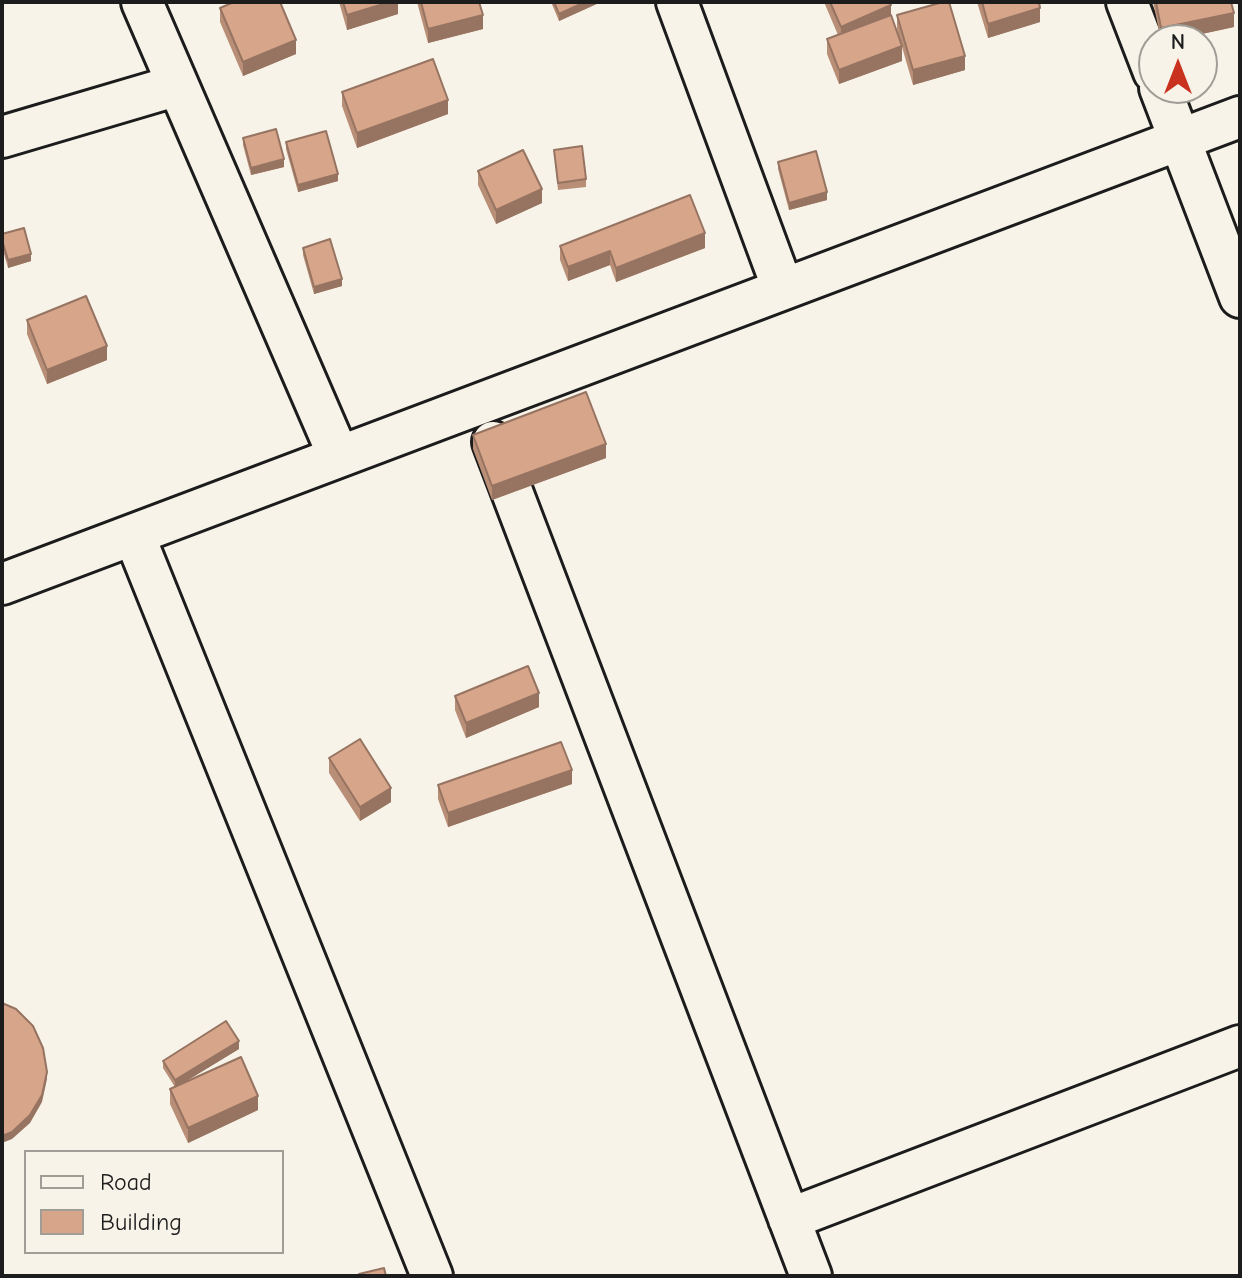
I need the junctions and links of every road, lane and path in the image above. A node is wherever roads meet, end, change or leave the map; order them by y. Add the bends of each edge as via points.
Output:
1 (142, 2) edge
2 (677, 2) edge
3 (1127, 2) edge
4 (1138, 31) edge
5 (178, 85) junction
6 (1166, 104) edge
7 (1240, 117) edge
8 (2, 137) edge
9 (1180, 139) junction
10 (783, 289) junction
11 (1240, 297) edge
12 (479, 405) junction
13 (339, 457) junction
14 (134, 535) junction
15 (2, 584) edge
16 (1240, 1046) edge
17 (789, 1219) junction
18 (432, 1276) edge
19 (811, 1276) edge

1 - 5 street
2 - 10 street
3 - 4 street
5 - 8 street
5 - 13 street
6 - 9 street
7 - 9 street
9 - 10 street
9 - 11 street
10 - 12 street
12 - 13 street
12 - 17 street
13 - 14 street
14 - 15 street
14 - 18 street
16 - 17 street
17 - 19 street

